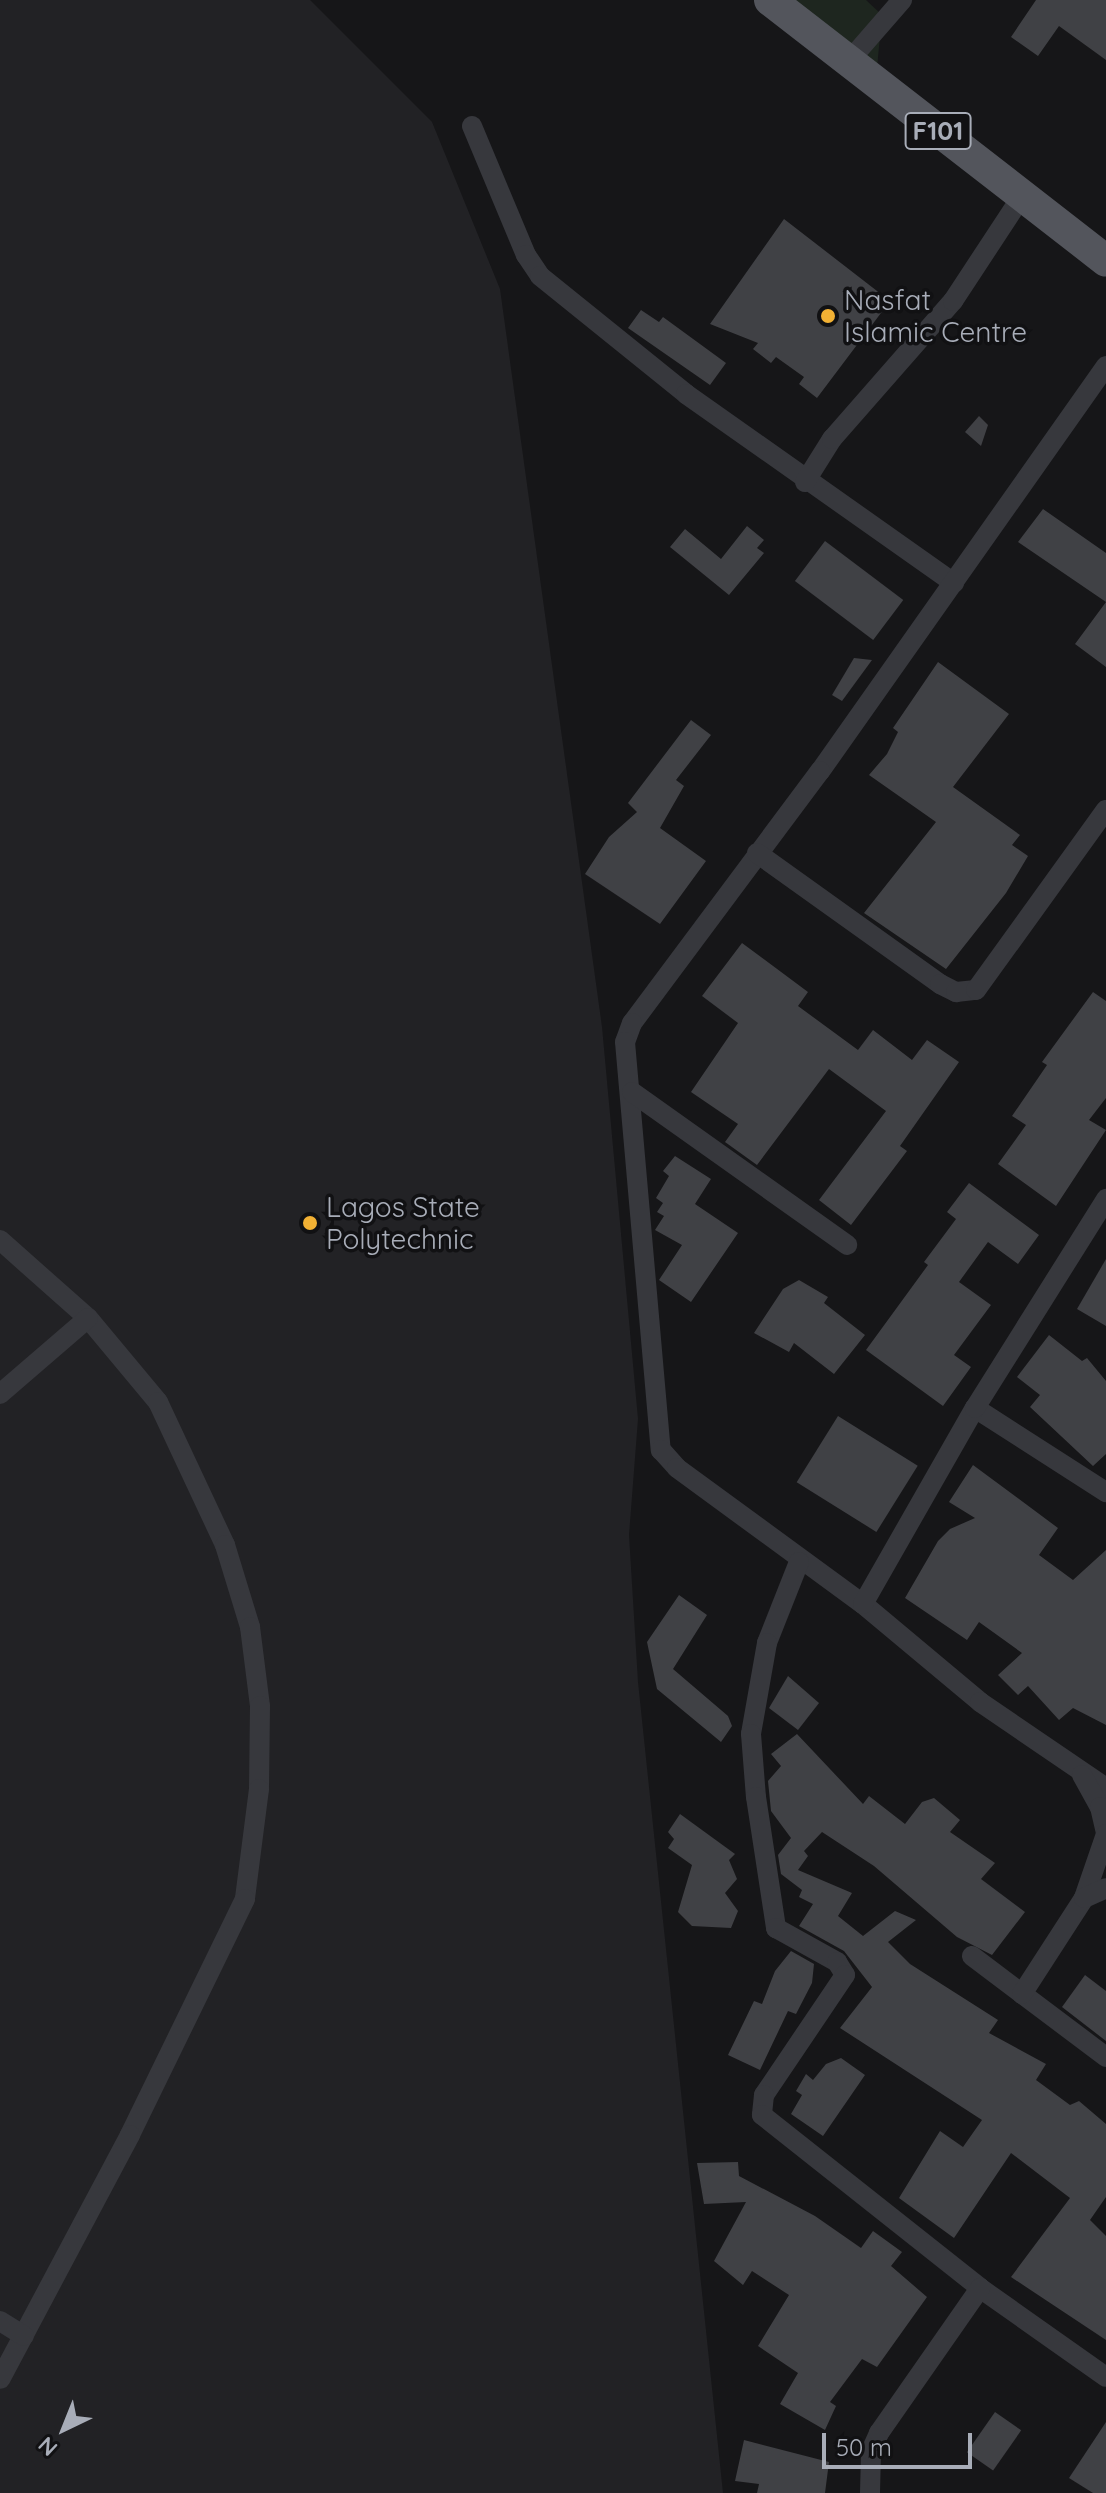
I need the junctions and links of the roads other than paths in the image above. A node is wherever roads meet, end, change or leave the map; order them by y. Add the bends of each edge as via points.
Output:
1 (770, 0) edge
2 (895, 4) edge
3 (849, 61) junction
4 (472, 126) dead end
5 (1022, 196) junction
6 (1106, 261) edge
7 (1106, 366) edge
8 (805, 482) junction
9 (954, 583) junction
10 (1106, 810) edge
11 (757, 853) junction
12 (632, 1092) junction
13 (1106, 1199) edge
14 (0, 1240) edge
15 (847, 1245) dead end
16 (88, 1318) junction
17 (0, 1394) edge
18 (975, 1408) junction
19 (1106, 1492) edge
20 (799, 1562) junction
21 (863, 1604) junction
22 (1081, 1774) junction
23 (1106, 1788) edge
24 (1106, 1888) edge
25 (1084, 1898) junction
26 (972, 1956) dead end
27 (1022, 1994) junction
28 (1106, 2057) edge
29 (980, 2288) junction
30 (0, 2321) edge
31 (24, 2336) junction
32 (1106, 2377) edge
33 (0, 2379) edge
34 (870, 2493) edge

1 - 3 main road, F101
2 - 3 street
3 - 5 main road, F101
4 - 8 street via 531,267 605,332
5 - 6 main road, F101
5 - 8 street via 953,301 832,439
7 - 9 street
8 - 9 street
9 - 11 street
10 - 11 street via 976,990 956,992 940,984
11 - 12 street via 632,1023 625,1042
12 - 15 street
12 - 20 street via 661,1450
13 - 18 street
14 - 16 street
16 - 17 street
16 - 31 street via 158,1402 225,1545 250,1627 260,1706 259,1789 245,1899 194,2009
18 - 19 street
18 - 21 street
20 - 21 street
20 - 29 street via 765,1658 751,1734 756,1797 776,1928 837,1962 845,1975 764,2095 762,2115
21 - 22 street via 980,1702
22 - 23 street
22 - 25 street via 1100,1807 1106,1834
24 - 25 street
25 - 27 street
26 - 27 street
27 - 28 street
29 - 32 street
29 - 34 street via 879,2433 871,2451
30 - 31 street
31 - 33 street

